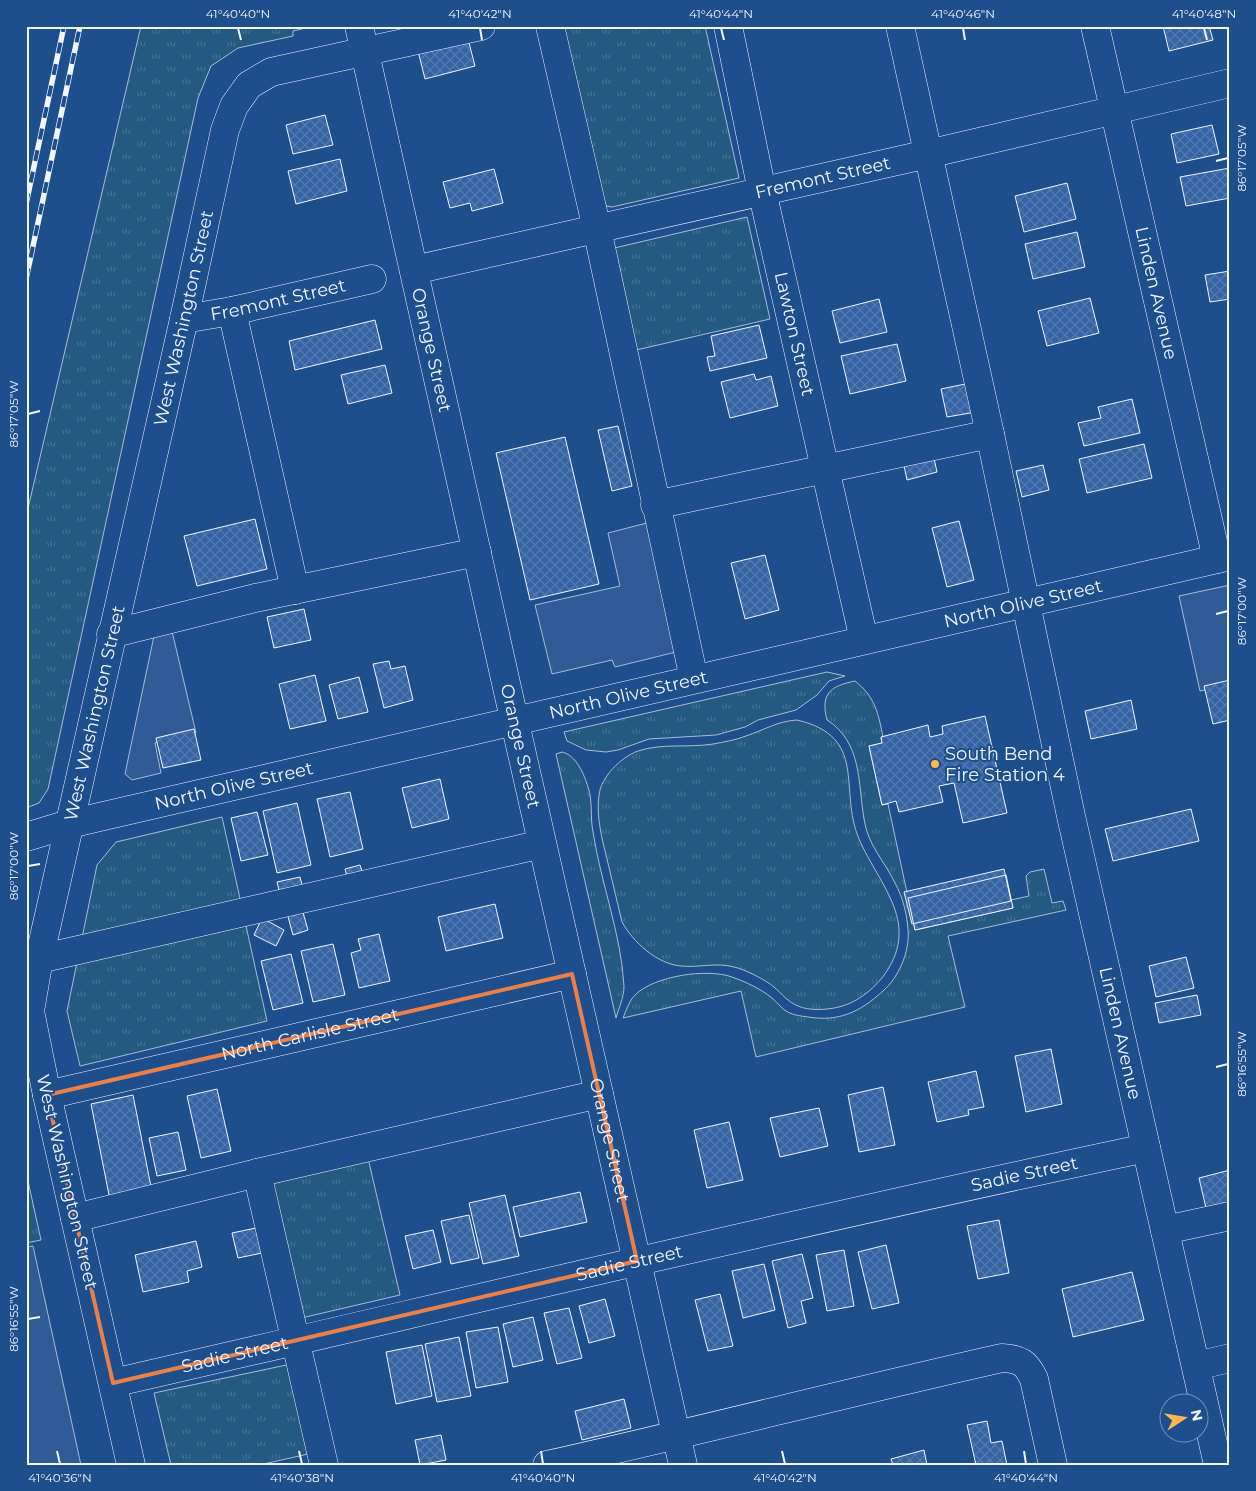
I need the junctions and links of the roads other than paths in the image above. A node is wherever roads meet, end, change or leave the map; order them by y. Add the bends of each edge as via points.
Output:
1 (359, 26) edge
2 (481, 26) edge
3 (550, 26) edge
4 (728, 26) edge
5 (900, 26) edge
6 (1095, 26) edge
7 (365, 52) junction
8 (1230, 83) edge
9 (1113, 109) junction
10 (928, 154) junction
11 (762, 191) junction
12 (597, 229) junction
13 (414, 270) junction
14 (372, 279) dead end
15 (232, 311) junction
16 (184, 320) junction
17 (990, 434) junction
18 (826, 469) junction
19 (655, 506) junction
20 (476, 552) junction
21 (1224, 557) edge
22 (295, 590) junction
23 (1026, 602) junction
24 (111, 634) junction
25 (864, 640) junction
26 (694, 679) junction
27 (514, 721) junction
28 (70, 824) junction
29 (26, 837) edge
30 (542, 844) junction
31 (32, 960) edge
32 (572, 974) junction
33 (28, 1006) edge
34 (599, 1094) junction
35 (47, 1095) junction
36 (1146, 1148) junction
37 (257, 1173) junction
38 (1230, 1216) edge
39 (75, 1218) junction
40 (1165, 1230) junction
41 (637, 1261) junction
42 (296, 1341) junction
43 (1230, 1358) edge
44 (1196, 1366) junction
45 (113, 1383) junction
46 (676, 1436) junction
47 (131, 1465) edge
48 (324, 1465) edge
49 (547, 1465) edge
50 (683, 1465) edge
51 (1053, 1465) edge
52 (1218, 1465) edge

1 - 7 street, Orange Street
2 - 7 street, West Washington Street
3 - 12 street
4 - 11 street, Lawton Street
5 - 10 street, Linden Avenue
6 - 9 street, Linden Avenue
7 - 13 street, Orange Street
7 - 16 street, West Washington Street via 271,72 249,85 234,106 224,130
8 - 9 street, Fremont Street
9 - 10 street, Fremont Street
9 - 21 street, Linden Avenue
10 - 11 street, Fremont Street
10 - 17 street, Linden Avenue
11 - 12 street, Fremont Street
11 - 18 street, Lawton Street
12 - 13 street, Fremont Street
12 - 19 street
13 - 20 street, Orange Street
14 - 15 street, Fremont Street
15 - 16 street, Fremont Street
15 - 22 street
16 - 24 street, West Washington Street
17 - 18 street
17 - 23 street, Linden Avenue
18 - 19 street
18 - 25 street, Lawton Street
19 - 26 street
20 - 22 street
20 - 27 street, Orange Street
21 - 23 street, North Olive Street
22 - 24 street
23 - 25 street, North Olive Street
23 - 36 street, Linden Avenue
24 - 28 street, West Washington Street
25 - 26 street, North Olive Street
26 - 27 street, North Olive Street
27 - 28 street, North Olive Street
27 - 30 street, Orange Street
28 - 29 street, North Olive Street
28 - 31 street, West Washington Street
30 - 31 street
30 - 32 street, Orange Street
31 - 33 street, West Washington Street
32 - 34 street, Orange Street
32 - 35 street, North Carlisle Street
33 - 35 street, West Washington Street
34 - 37 street
34 - 41 street, Orange Street
35 - 39 street, West Washington Street
36 - 40 street, Linden Avenue
36 - 41 street, Sadie Street
37 - 39 street
37 - 42 street
38 - 40 street
39 - 45 street, West Washington Street
40 - 44 street, Linden Avenue
41 - 42 street, Sadie Street
41 - 46 street, Orange Street
42 - 45 street, Sadie Street
42 - 48 street
43 - 44 street
44 - 52 street, Linden Avenue
45 - 47 street, West Washington Street
46 - 49 street
46 - 50 street, Orange Street
46 - 51 street via 857,1390 1002,1358 1016,1359 1028,1367 1034,1379

